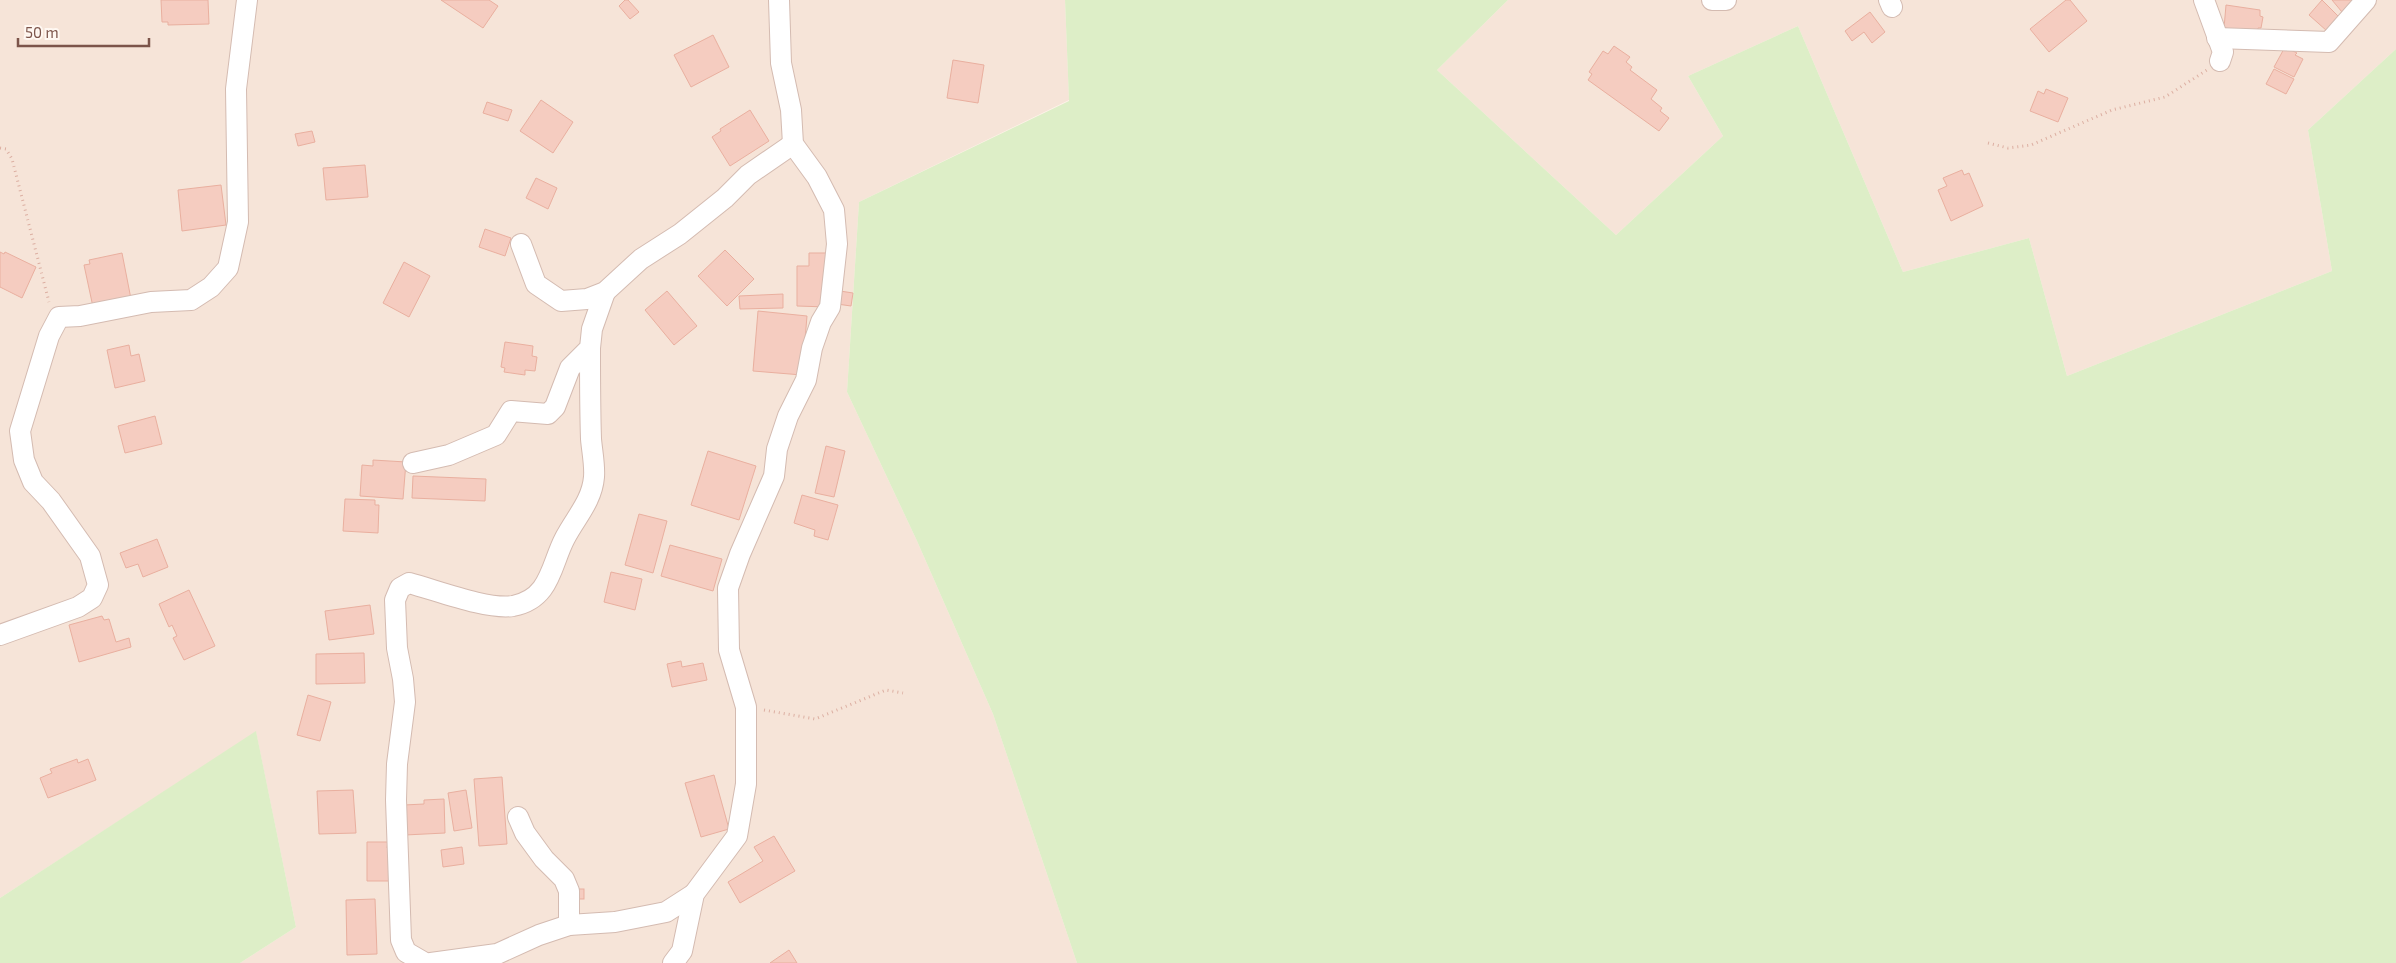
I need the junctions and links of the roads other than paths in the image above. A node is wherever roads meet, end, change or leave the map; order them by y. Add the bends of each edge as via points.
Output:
1 (247, 0) edge
2 (779, 0) edge
3 (1712, 0) edge
4 (1726, 0) edge
5 (2204, 0) edge
6 (2366, 0) edge
7 (2217, 38) junction
8 (2220, 61) road end
9 (793, 144) junction
10 (521, 244) dead end
11 (605, 292) junction
12 (590, 348) junction
13 (413, 463) dead end
14 (0, 635) edge
15 (518, 817) dead end
16 (694, 894) junction
17 (569, 925) junction
18 (425, 963) edge
19 (431, 963) edge
20 (673, 963) edge

1 - 14 street via 236,89 238,222 228,268 211,287 191,300 151,302 59,317 49,336 20,431 24,460 33,482 51,501 90,556 98,585 92,598 78,607
2 - 9 street via 781,63 791,110
3 - 4 street
5 - 7 street
6 - 7 street via 2329,42
7 - 8 street via 2222,52
9 - 11 street via 748,174 725,198 680,234 641,258
9 - 16 street via 817,177 834,210 837,244 830,307 821,322 806,380 788,416 777,449 774,476 728,588 729,650 746,707 746,784 737,836
10 - 11 street via 536,284 561,301 588,299
11 - 12 street via 592,329
12 - 13 street via 570,368 556,407 548,414 511,411 496,435 449,455
12 - 18 street via 594,476 590,497 565,538 543,588 527,601 512,606 492,606 409,583 400,588 395,600 397,648 405,702 396,800 402,940 406,952
15 - 17 street via 525,833 564,879 569,891
16 - 17 street via 666,912 616,922
16 - 20 street via 682,951
17 - 19 street via 497,954

